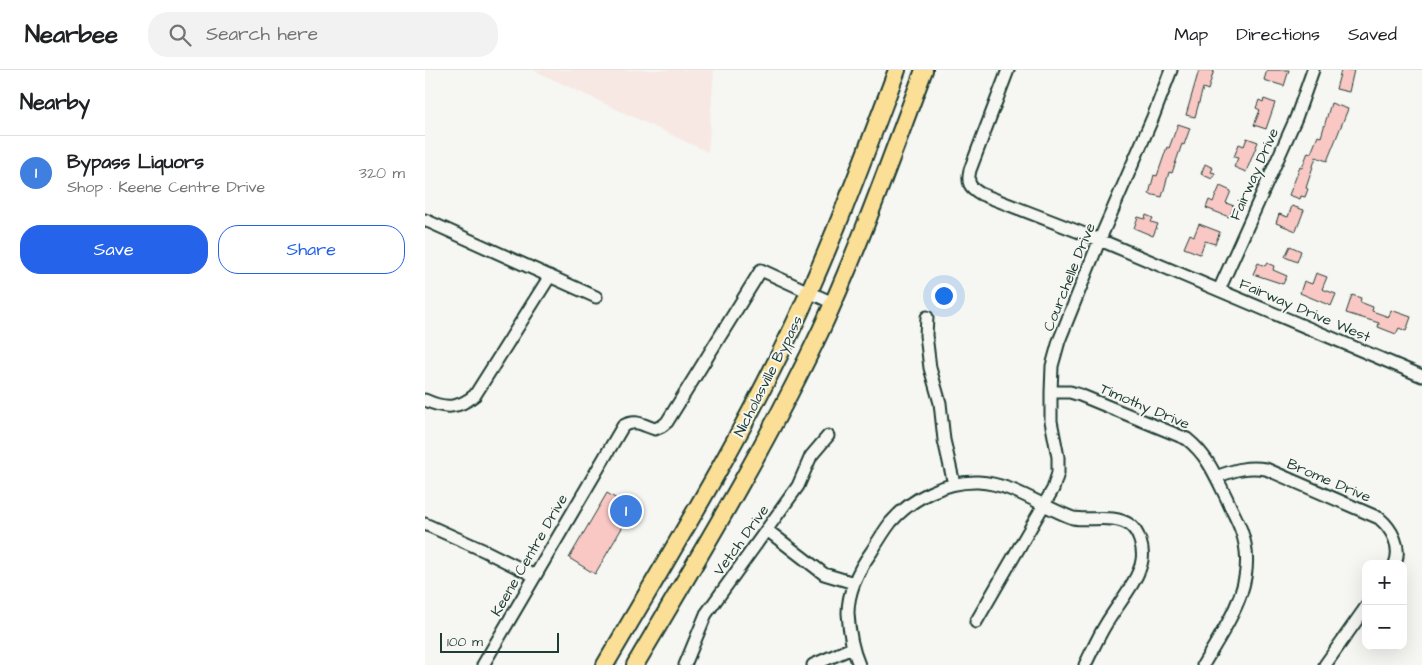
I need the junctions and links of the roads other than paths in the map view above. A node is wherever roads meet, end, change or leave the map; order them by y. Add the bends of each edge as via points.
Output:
1 (897, 70) edge
2 (924, 70) edge
3 (1008, 70) edge
4 (1171, 70) edge
5 (1313, 70) edge
6 (425, 220) edge
7 (1100, 240) junction
8 (550, 276) junction
9 (1219, 290) junction
10 (809, 292) junction
11 (596, 297) dead end
12 (833, 302) junction
13 (927, 317) dead end
14 (1422, 376) edge
15 (1051, 392) junction
16 (425, 400) edge
17 (828, 436) dead end
18 (1216, 477) junction
19 (954, 484) junction
20 (1045, 504) junction
21 (425, 524) edge
22 (767, 530) junction
23 (1397, 560) edge
24 (535, 576) junction
25 (854, 583) junction
26 (1362, 613) edge
27 (976, 622) dead end
28 (852, 648) junction
29 (483, 665) edge
30 (605, 665) edge
31 (635, 665) edge
32 (685, 665) edge
33 (813, 665) edge
34 (859, 665) edge
35 (1085, 665) edge
36 (1203, 665) edge
37 (1325, 665) edge

1 - 10 highway, Nicholasville Bypass via 849,198
2 - 12 highway, Nicholasville Bypass
3 - 7 street, Fairway Drive West via 968,183 981,194
4 - 7 street, Courchelle Drive
5 - 9 street, Fairway Drive via 1296,118
6 - 8 street
7 - 9 street, Fairway Drive West
7 - 15 street, Courchelle Drive via 1059,341 1052,366
8 - 11 street
8 - 16 street via 475,395 457,407
9 - 14 street, Fairway Drive West
10 - 12 street
10 - 24 street, Keene Centre Drive via 761,270 667,422 655,429 637,422 623,426
10 - 30 highway, Nicholasville Bypass via 733,445
12 - 31 highway, Nicholasville Bypass via 760,450
13 - 19 street via 930,368 940,403
15 - 18 street, Timothy Drive via 1081,395 1187,439 1210,463
15 - 20 street, Courchelle Drive via 1058,473
17 - 22 street, Vetch Drive via 811,456 798,486
18 - 23 street, Brome Drive via 1237,469 1252,467 1266,470 1379,518 1389,527 1395,541
18 - 36 street, Timothy Drive via 1242,531 1246,572 1233,614
19 - 20 street via 977,482 1003,486
19 - 25 street via 929,493 906,507 891,523
20 - 27 street, Courchelle Drive
20 - 35 street via 1073,518 1115,519 1131,526 1142,548 1139,572
21 - 24 street
22 - 25 street via 824,574
22 - 32 street, Vetch Drive via 706,614
24 - 29 street, Keene Centre Drive
25 - 28 street via 848,612
26 - 37 street
28 - 33 street
28 - 34 street

